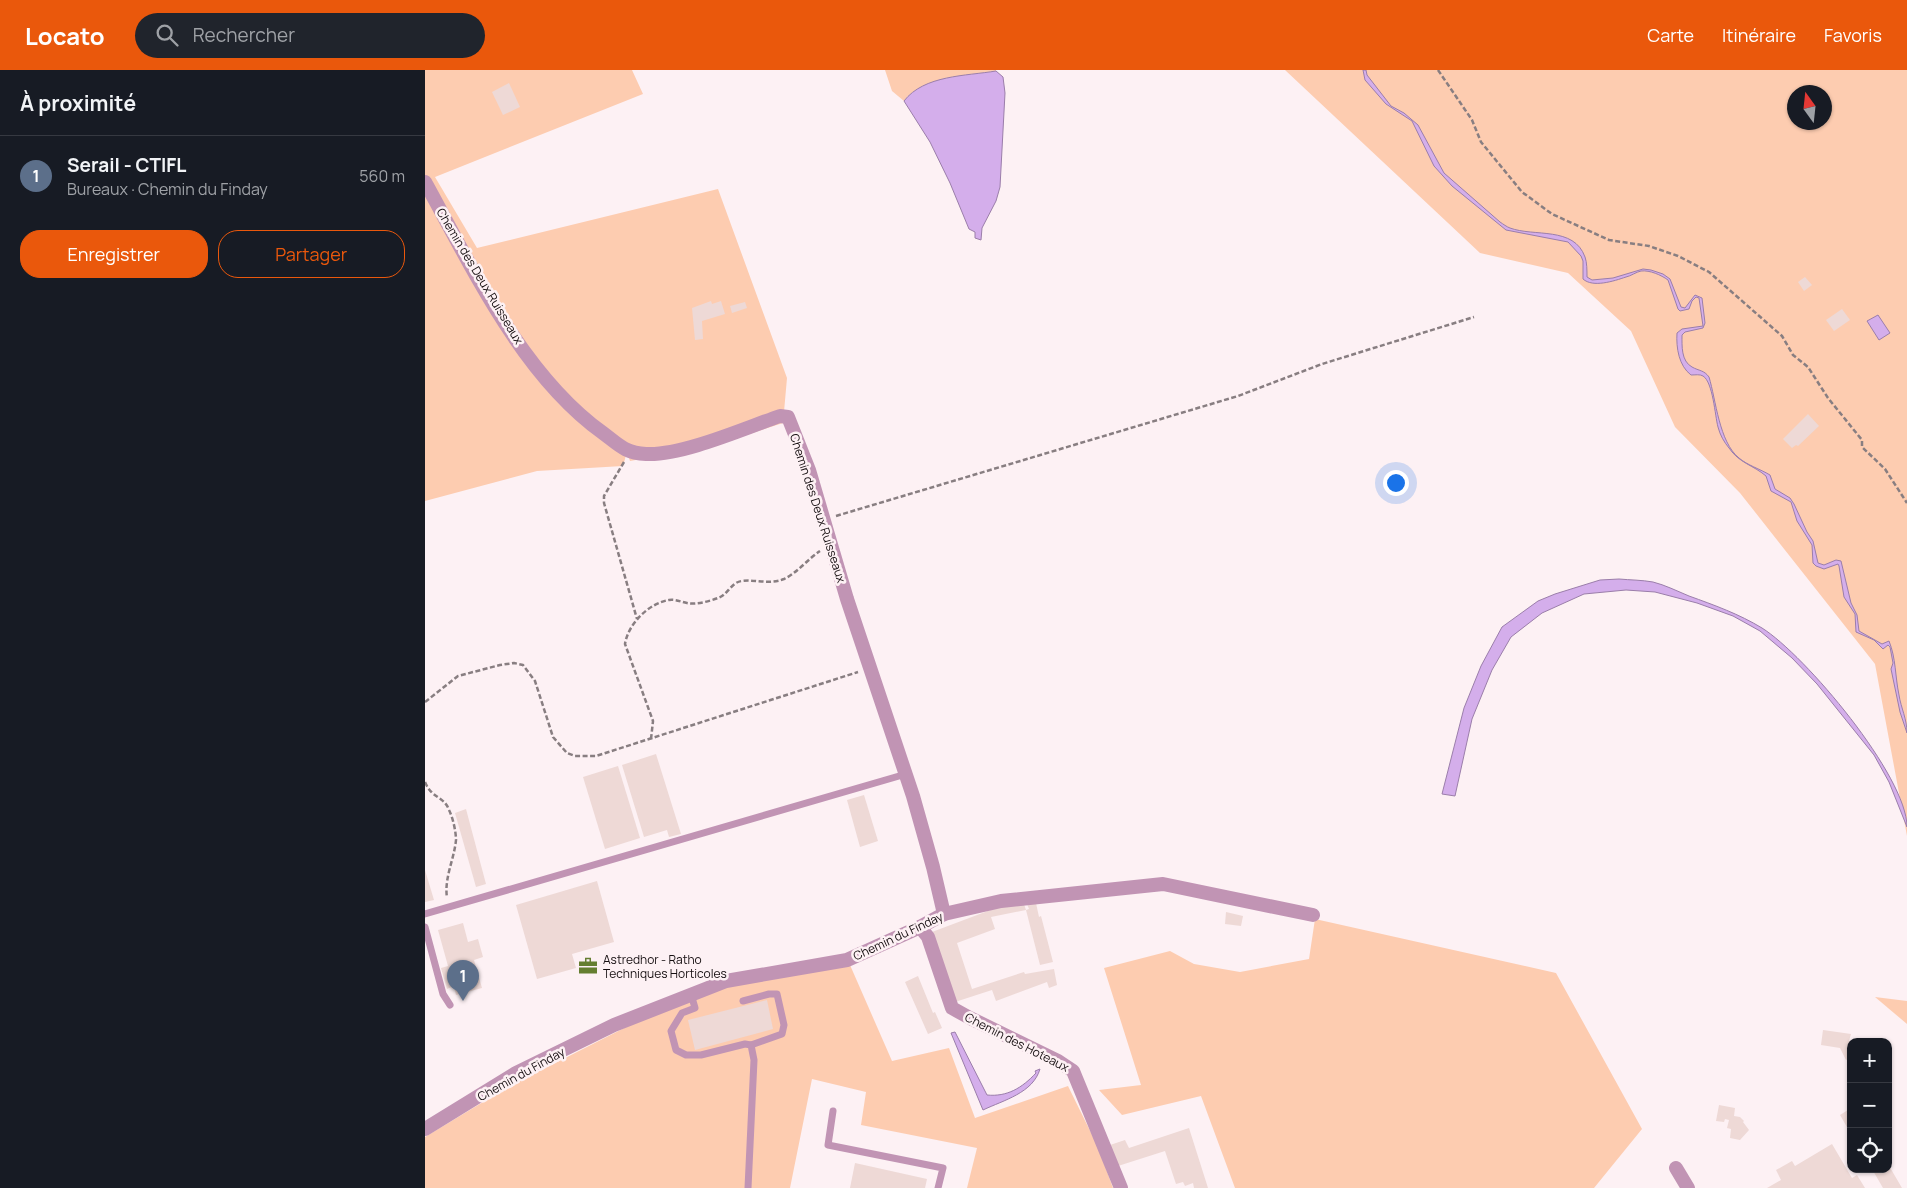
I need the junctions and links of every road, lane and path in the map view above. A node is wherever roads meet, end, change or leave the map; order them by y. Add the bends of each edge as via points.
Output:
1 (1438, 70) edge
2 (425, 182) edge
3 (1474, 317) dead end
4 (627, 451) junction
5 (1907, 504) edge
6 (826, 529) junction
7 (831, 546) junction
8 (637, 620) junction
9 (872, 671) junction
10 (425, 702) edge
11 (651, 738) junction
12 (906, 774) junction
13 (425, 782) edge
14 (449, 907) junction
15 (425, 914) edge
16 (944, 914) junction
17 (1313, 915) dead end
18 (425, 927) edge
19 (920, 927) junction
20 (691, 994) junction
21 (743, 1001) dead end
22 (450, 1005) dead end
23 (751, 1045) junction
24 (833, 1111) dead end
25 (425, 1129) edge
26 (1676, 1168) dead end
27 (748, 1188) edge
28 (938, 1188) edge
29 (1121, 1188) edge
30 (1688, 1188) edge

1 - 5 path via 1472,120 1481,142 1522,192 1552,214 1609,240 1649,246 1679,256 1709,272 1775,329 1862,440 1862,447 1885,469
2 - 4 street, Chemin des Deux Ruisseaux via 515,339 563,399
3 - 6 path via 1322,364 1238,396 834,516
4 - 6 street, Chemin des Deux Ruisseaux via 647,454 680,450 780,416 788,417 809,470
4 - 8 path via 604,496 604,503
6 - 7 street, Chemin des Deux Ruisseaux
7 - 8 path via 784,578 768,583 736,582 726,594 710,601 689,604 670,600 654,605
7 - 9 street, Chemin des Deux Ruisseaux
8 - 11 path via 626,636 625,644 653,721
9 - 11 path via 854,672
9 - 12 street, Chemin des Deux Ruisseaux
10 - 11 path via 459,676 514,663 523,665 535,681 553,737 567,753 596,756
12 - 14 lane
12 - 16 street, Chemin des Deux Ruisseaux
13 - 14 path via 430,792 446,802 456,838 447,880
14 - 15 lane
16 - 17 street, Chemin du Finday via 1001,901 1163,884
16 - 19 street, Chemin du Finday
18 - 22 lane via 443,994
19 - 20 street, Chemin du Finday via 847,960 726,981
19 - 29 street, Chemin des Hoteaux via 928,937 952,1008 1073,1071
20 - 23 lane via 695,1008 682,1013 671,1030 676,1050 686,1055 701,1055
20 - 25 street, Chemin du Finday via 614,1024 525,1069
21 - 23 lane via 777,994 784,1025 782,1034
23 - 27 lane via 754,1060
24 - 28 lane via 828,1145 943,1168
26 - 30 street

